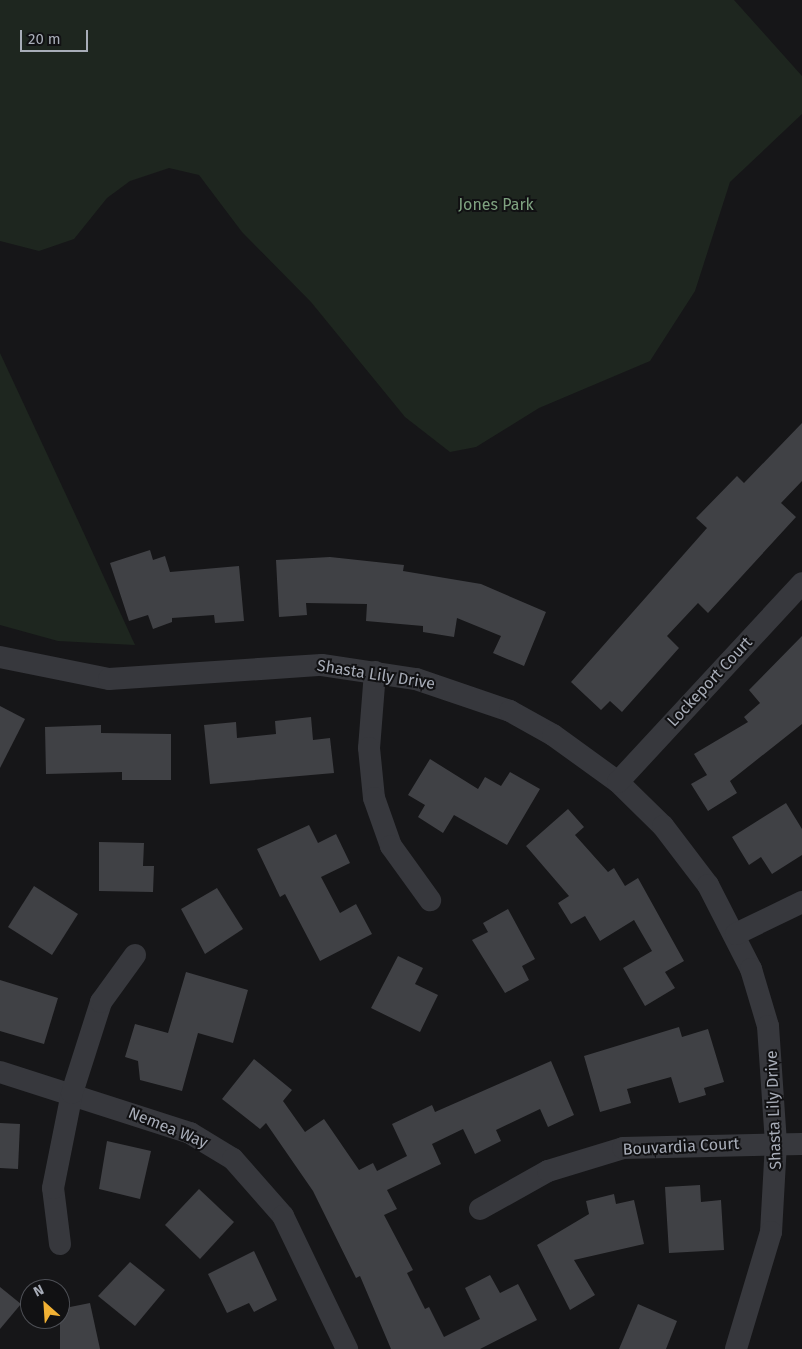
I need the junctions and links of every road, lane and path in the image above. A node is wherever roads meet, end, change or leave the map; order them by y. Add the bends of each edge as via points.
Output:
1 (802, 583) edge
2 (0, 657) edge
3 (375, 672) junction
4 (618, 782) junction
5 (430, 900) dead end
6 (802, 902) edge
7 (736, 934) junction
8 (135, 955) dead end
9 (0, 1072) edge
10 (72, 1093) junction
11 (776, 1143) junction
12 (802, 1144) edge
13 (480, 1209) dead end
14 (60, 1244) dead end
15 (347, 1349) edge
16 (736, 1349) edge

1 - 4 street, Lockeport Court
2 - 3 street, Shasta Lily Drive via 109,679 163,678 273,665 322,665
3 - 4 street, Shasta Lily Drive via 416,679 510,711 553,734
3 - 5 street via 369,748 374,798 391,846
4 - 7 street, Shasta Lily Drive via 679,845
6 - 7 street
7 - 11 street, Shasta Lily Drive via 768,1026
8 - 10 street via 101,1002
9 - 10 street, Nemea Way
10 - 14 street via 53,1188
10 - 15 street, Nemea Way via 190,1133 252,1176 283,1216
11 - 12 street, Bouvardia Court
11 - 13 street, Bouvardia Court via 614,1150 548,1171
11 - 16 street, Shasta Lily Drive via 771,1232

